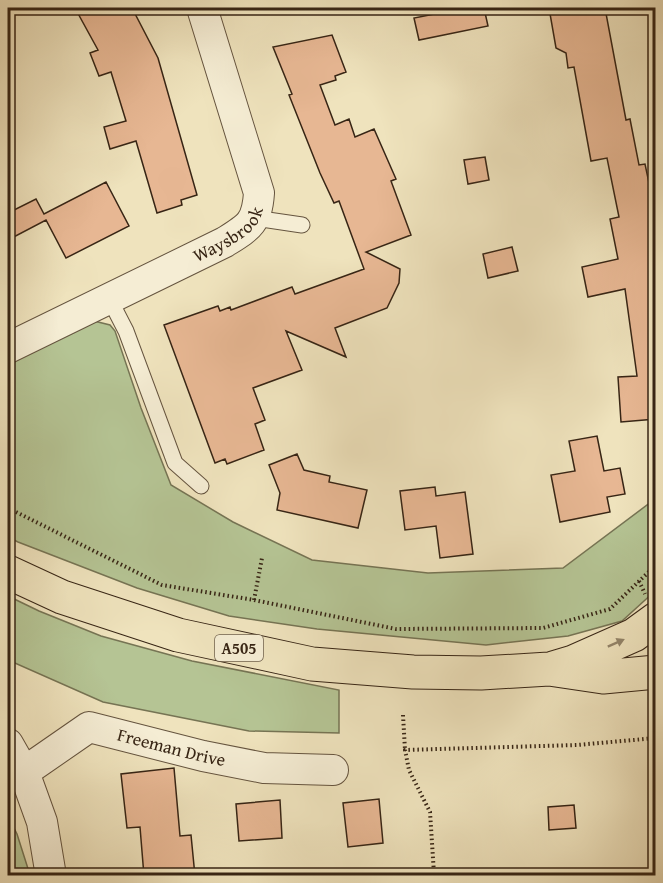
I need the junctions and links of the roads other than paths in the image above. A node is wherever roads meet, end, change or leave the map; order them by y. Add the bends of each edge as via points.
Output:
1 (202, 8) edge
2 (254, 218) junction
3 (302, 225) dead end
4 (109, 298) junction
5 (8, 348) edge
6 (201, 486) dead end
7 (8, 572) edge
8 (656, 619) edge
9 (549, 669) junction
10 (656, 672) edge
11 (8, 744) edge
12 (333, 770) dead end
13 (24, 772) junction
14 (51, 876) edge

1 - 2 street, Waysbrook via 259,193
2 - 3 lane
2 - 4 street, Waysbrook via 246,229 225,242
4 - 5 street, Waysbrook
4 - 6 lane via 126,331 175,463
7 - 9 main road, A505 via 62,597 178,636 312,664 424,672
9 -> 8 main road, A505 via 634,635
9 - 10 main road, A505 via 603,676
11 - 13 street
12 - 13 street, Freeman Drive via 264,768 89,727
13 - 14 street via 42,822

